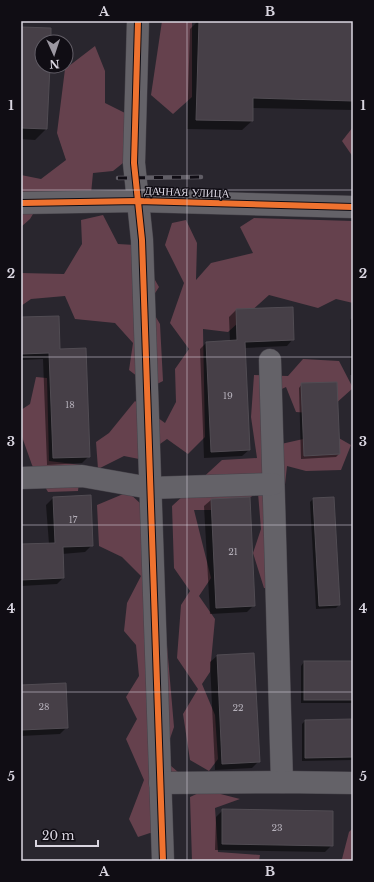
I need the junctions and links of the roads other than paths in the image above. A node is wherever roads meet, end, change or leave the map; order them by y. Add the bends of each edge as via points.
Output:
1 (138, 21) edge
2 (138, 201) junction
3 (21, 203) edge
4 (353, 207) edge
5 (270, 360) dead end
6 (21, 478) edge
7 (273, 484) junction
8 (150, 488) junction
9 (282, 782) junction
10 (160, 783) junction
11 (353, 783) edge
12 (163, 861) edge

1 - 2 street via 134,163
2 - 3 street, ДАЧНАЯ УЛИЦА
2 - 4 street, ДАЧНАЯ УЛИЦА
2 - 8 street via 142,240
5 - 7 street
6 - 8 street via 82,476
7 - 8 street
7 - 9 street
8 - 10 street
9 - 10 street
9 - 11 street
10 - 12 street

